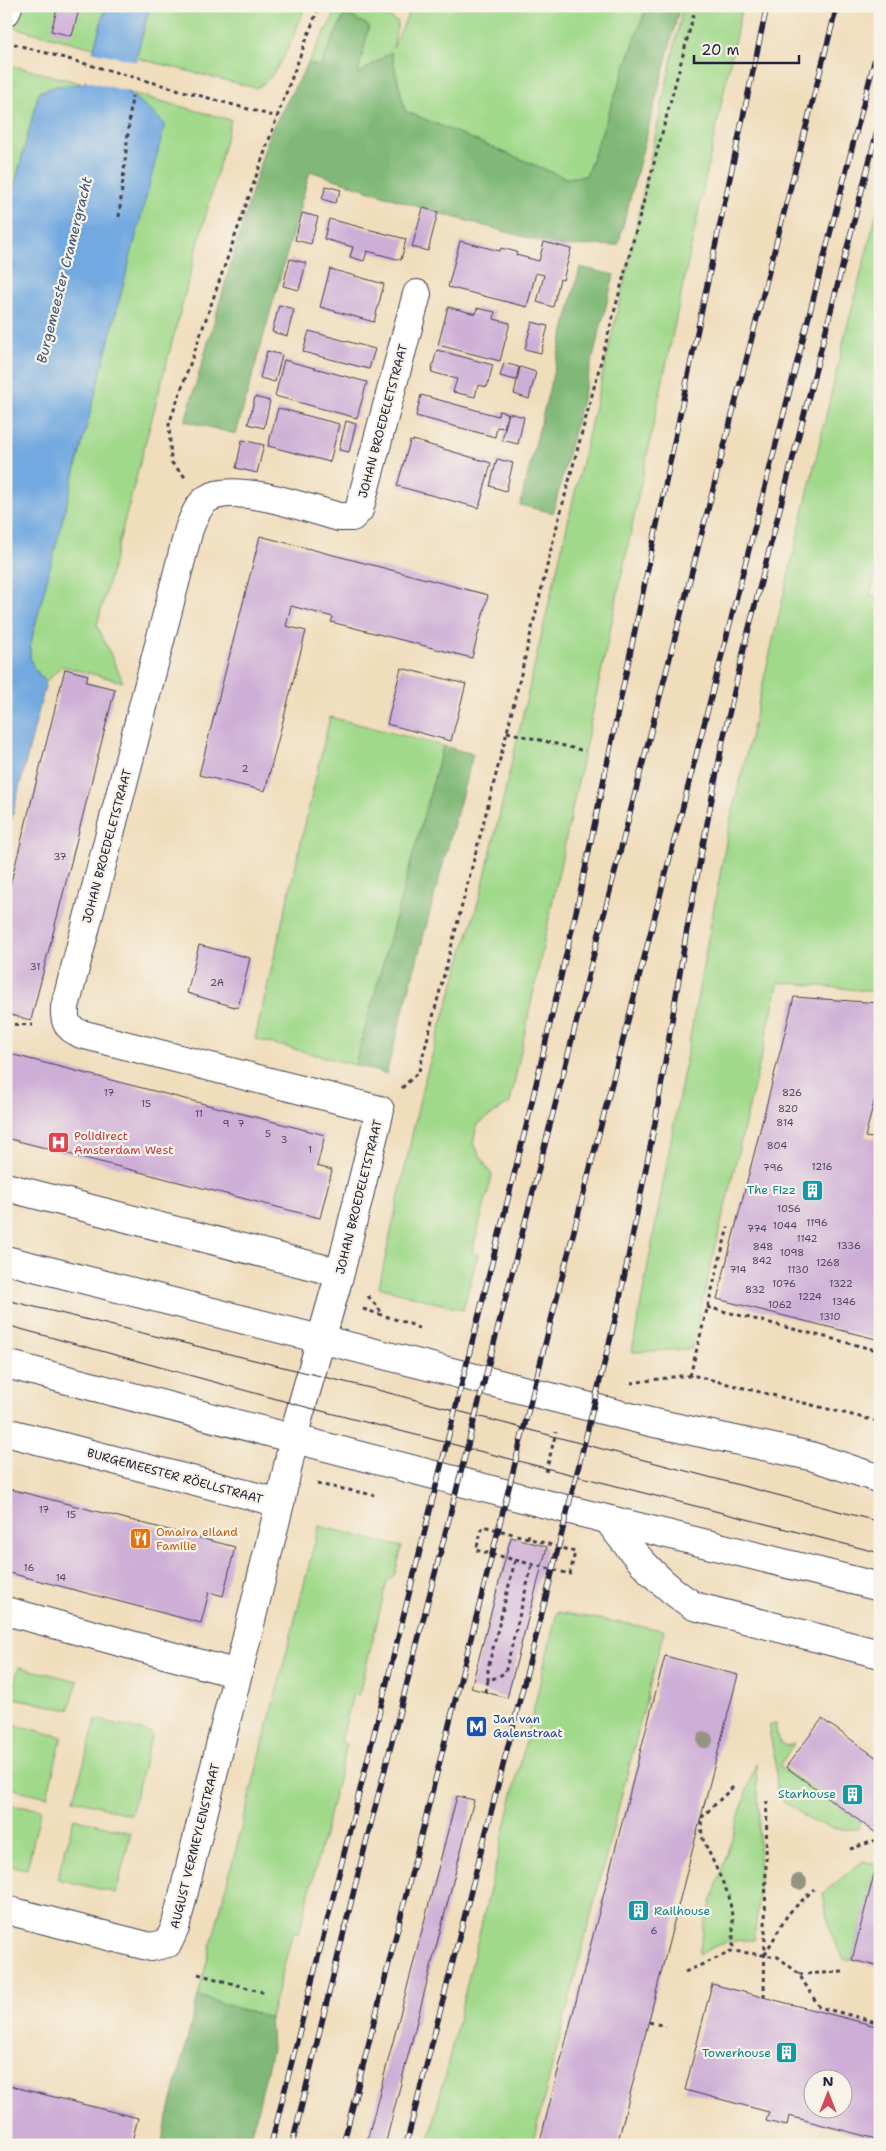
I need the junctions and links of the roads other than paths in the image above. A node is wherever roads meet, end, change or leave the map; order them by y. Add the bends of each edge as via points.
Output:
1 (8, 6) edge
2 (6, 12) edge
3 (418, 294) dead end
4 (6, 1187) edge
5 (6, 1260) edge
6 (340, 1273) junction
7 (321, 1338) junction
8 (6, 1364) edge
9 (6, 1432) edge
10 (294, 1439) junction
11 (880, 1480) edge
12 (280, 1503) junction
13 (609, 1521) junction
14 (880, 1587) edge
15 (6, 1611) edge
16 (880, 1654) edge
17 (238, 1674) junction
18 (6, 1910) edge

1 - 2 street
3 - 6 street, JOHAN BROEDELETSTRAAT via 359,510 352,518 232,492 206,499 197,512 189,529 65,1007 66,1025 82,1034 380,1110
4 - 6 street
5 - 7 street
6 - 7 street, JOHAN BROEDELETSTRAAT
7 - 10 street, BURGEMEESTER RÖELLSTRAAT
7 - 11 street via 650,1422 810,1456
8 - 10 street
9 - 12 street, BURGEMEESTER RÖELLSTRAAT
10 - 12 street, BURGEMEESTER RÖELLSTRAAT
10 - 13 street
12 - 17 street, AUGUST VERMEYLENSTRAAT
13 - 14 street
13 - 16 street via 625,1543 670,1589 694,1606
15 - 17 street
17 - 18 street, AUGUST VERMEYLENSTRAAT via 175,1928 168,1943 151,1946

